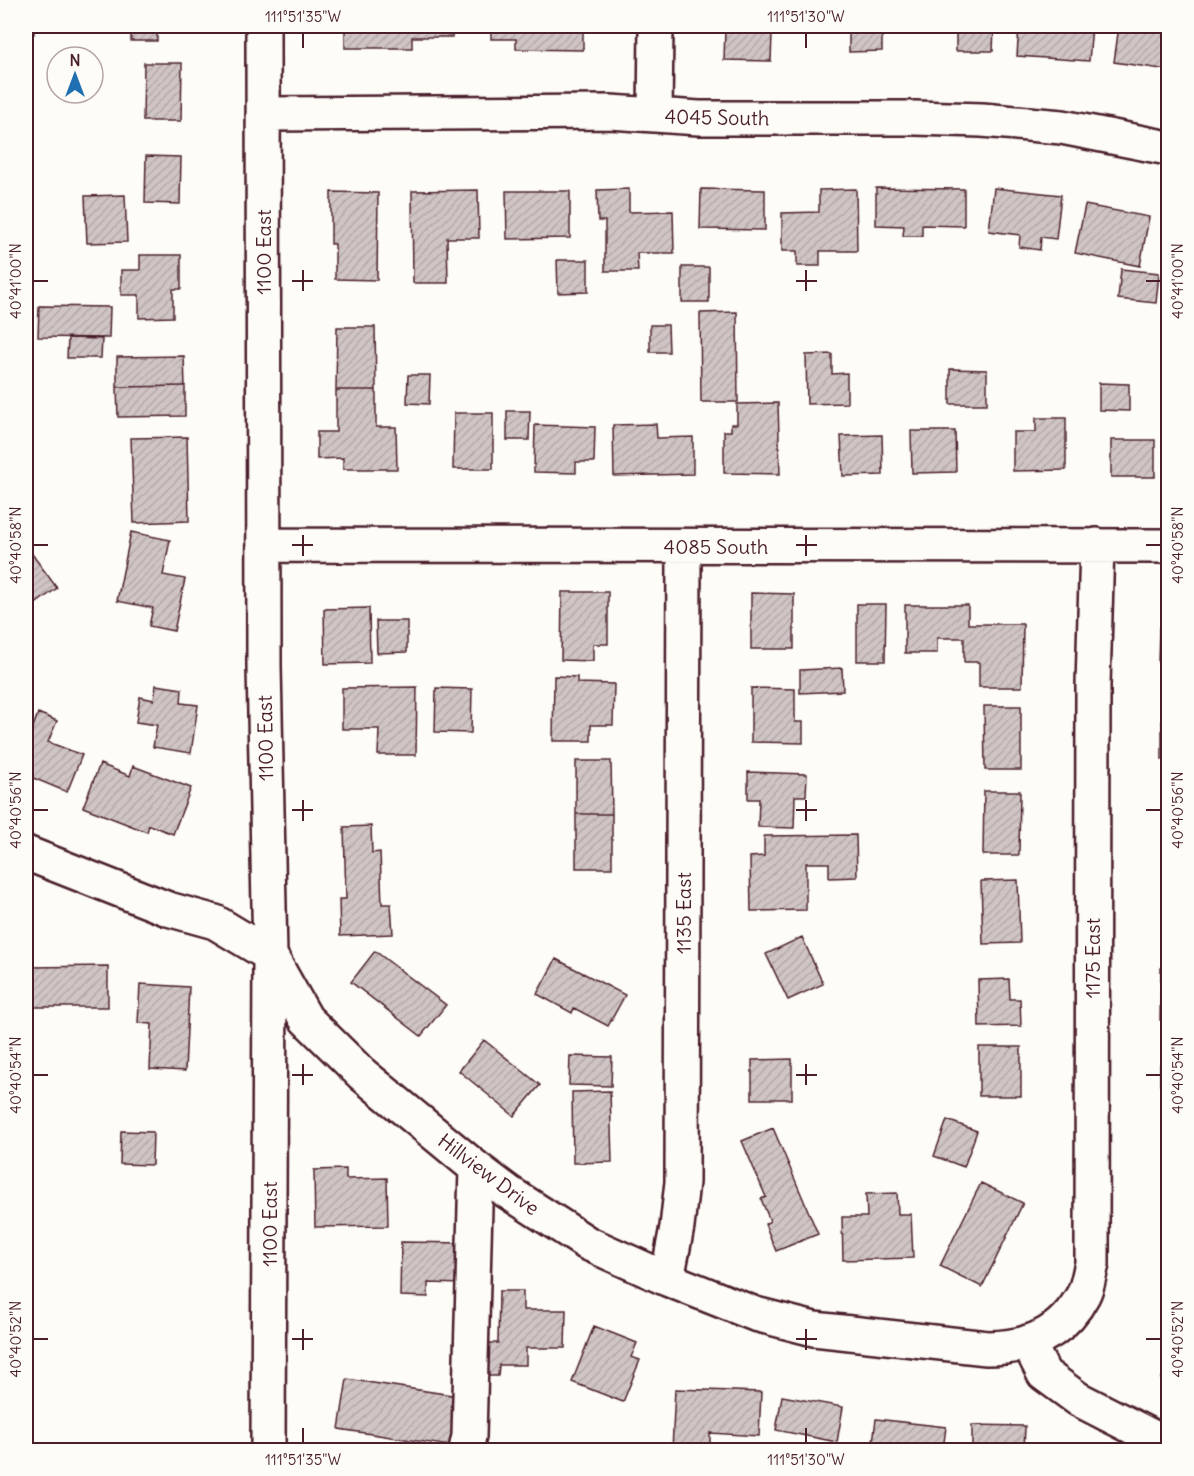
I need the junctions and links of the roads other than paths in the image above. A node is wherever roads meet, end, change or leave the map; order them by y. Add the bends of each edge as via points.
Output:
1 (263, 26) edge
2 (656, 26) edge
3 (262, 114) junction
4 (655, 115) junction
5 (1168, 148) edge
6 (264, 545) junction
7 (1097, 545) junction
8 (684, 546) junction
9 (1168, 546) edge
10 (26, 853) edge
11 (270, 956) junction
12 (476, 1168) junction
13 (667, 1279) junction
14 (1028, 1342) junction
15 (1168, 1446) edge
16 (268, 1450) edge
17 (466, 1450) edge

1 - 3 street, 1100 East
2 - 4 street
3 - 4 street, 4045 South
3 - 6 street, 1100 East
4 - 5 street, 4045 South via 982,120 1062,127
6 - 8 street, 4085 South
6 - 11 street, 1100 East
7 - 8 street, 4085 South
7 - 9 street, 4085 South
7 - 14 street, 1175 East via 1092,1264 1084,1294 1065,1322
8 - 13 street, 1135 East via 682,1182
10 - 11 street, Hillview Drive via 168,909 215,922
11 - 12 street, Hillview Drive via 306,1019 362,1074
11 - 16 street, 1100 East
12 - 13 street, Hillview Drive via 587,1243
12 - 17 street
13 - 14 street, Hillview Drive via 755,1314 814,1329 987,1348 1009,1348
14 - 15 street via 1044,1374 1052,1380

